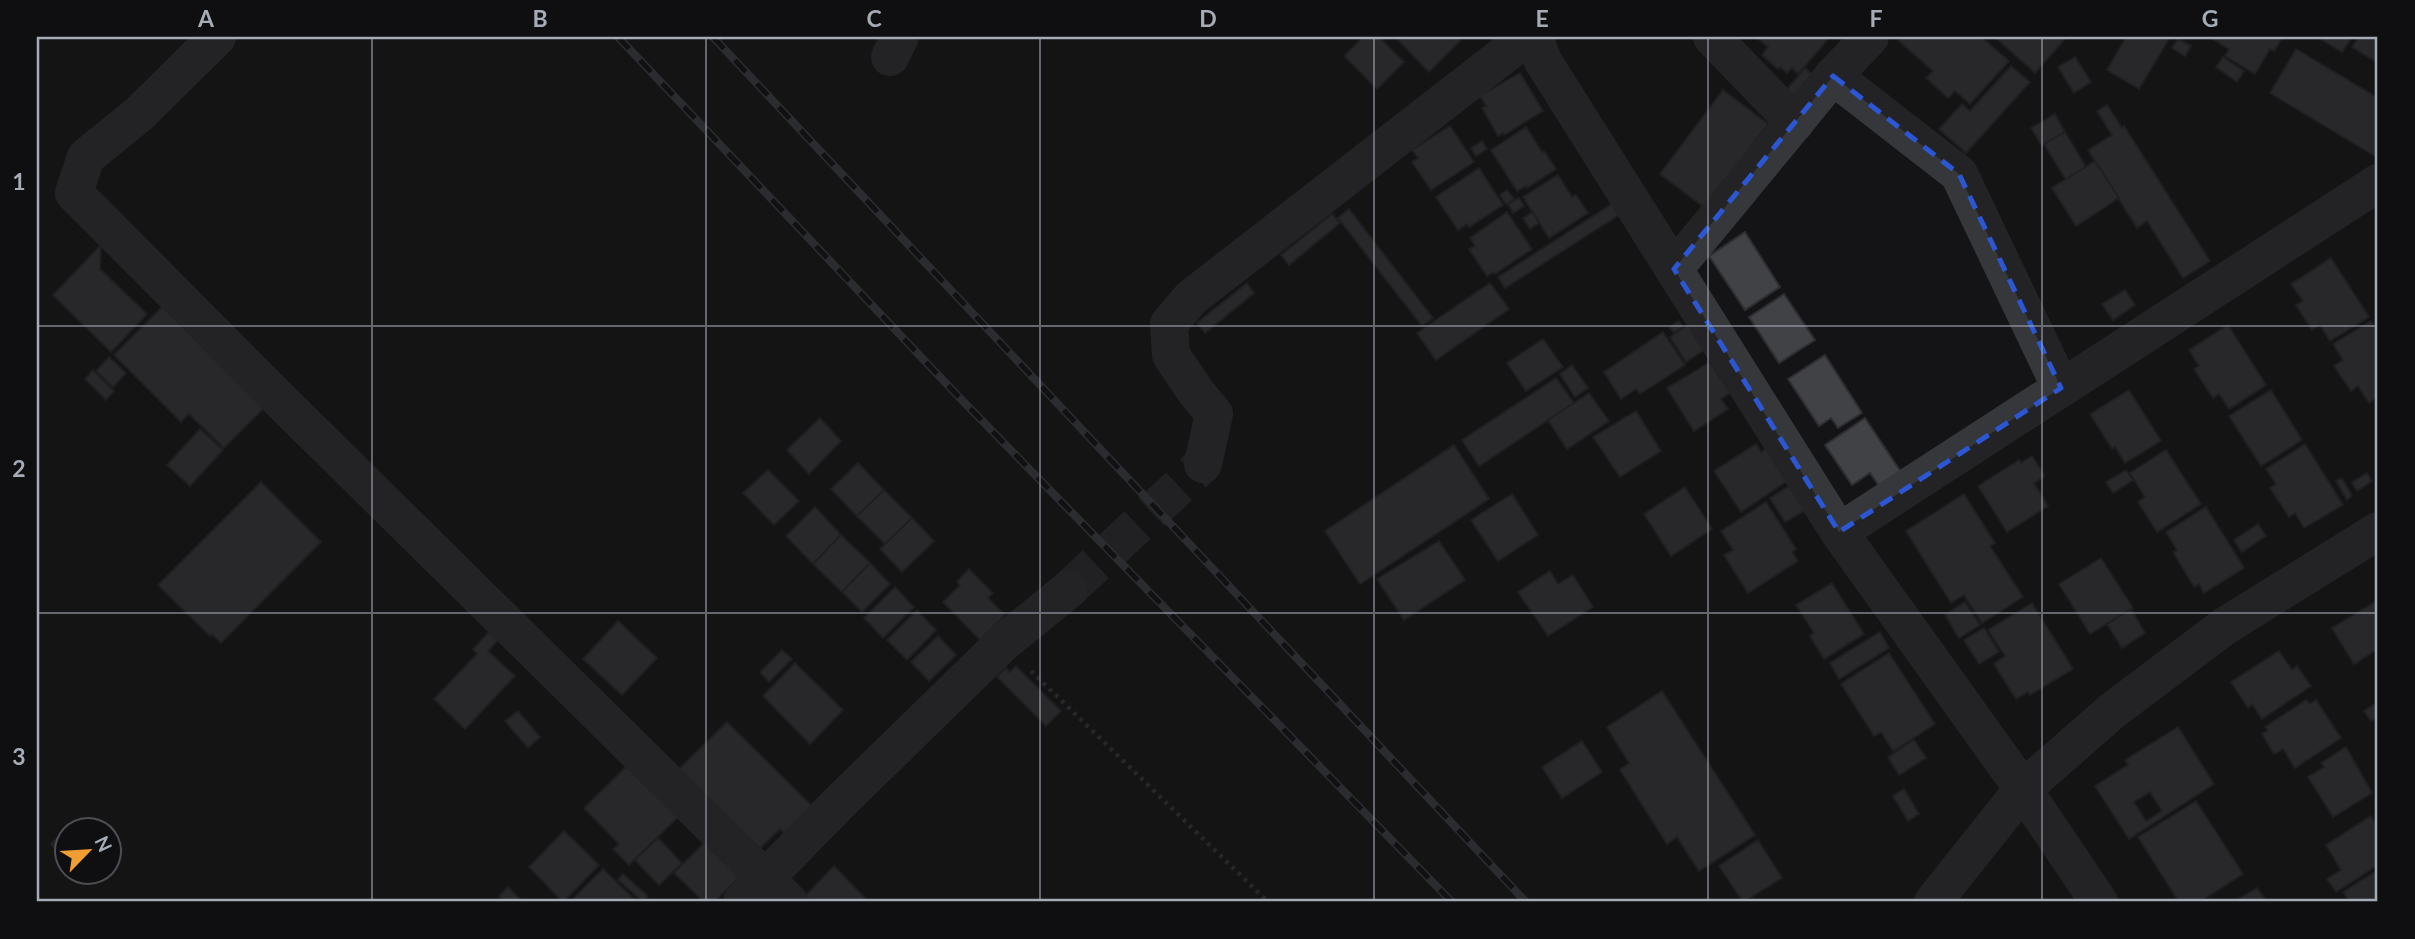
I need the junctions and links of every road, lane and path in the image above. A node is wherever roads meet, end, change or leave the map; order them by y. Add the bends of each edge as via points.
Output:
1 (217, 37) edge
2 (1527, 37) edge
3 (1534, 37) edge
4 (1712, 37) edge
5 (1870, 37) edge
6 (1833, 76) junction
7 (1794, 123) junction
8 (2378, 183) edge
9 (1674, 269) junction
10 (2061, 388) junction
11 (1203, 464) tunnel mouth
12 (2378, 531) edge
13 (1839, 532) junction
14 (1068, 590) tunnel mouth
15 (1003, 643) junction
16 (2023, 789) junction
17 (766, 895) edge
18 (1268, 902) edge
19 (1933, 902) edge
20 (2099, 902) edge

1 - 17 street via 139,114 86,158 74,193
2 - 11 street via 1191,298 1169,324 1171,355 1214,414
3 - 9 street via 1543,61
4 - 7 street
5 - 6 street
6 - 7 street
6 - 10 street via 1959,174
7 - 9 street
8 - 10 street
9 - 13 street
10 - 13 street
12 - 16 street via 2225,626 2112,711
13 - 16 street
14 - 15 street
15 - 17 street via 841,801
15 - 18 path
16 - 19 street
16 - 20 street

